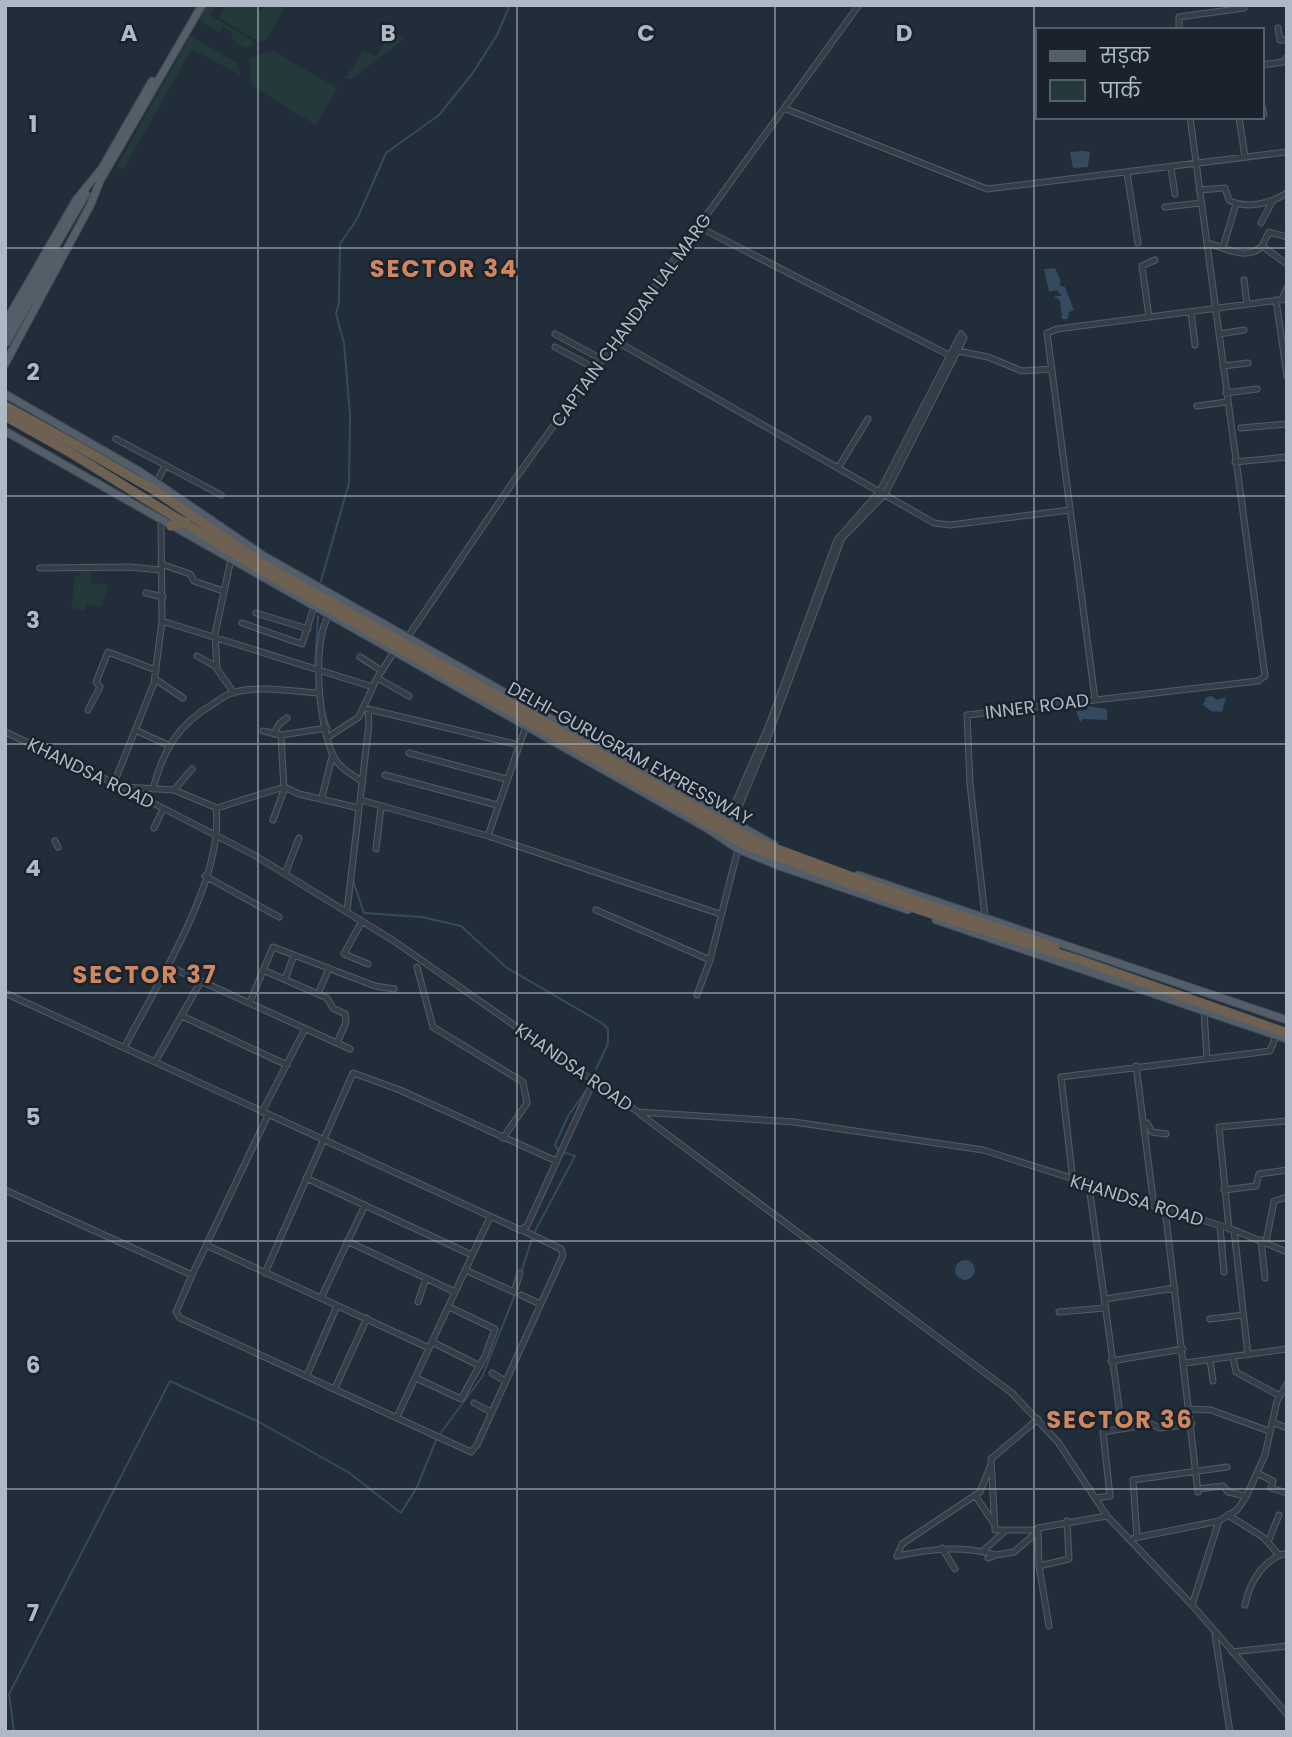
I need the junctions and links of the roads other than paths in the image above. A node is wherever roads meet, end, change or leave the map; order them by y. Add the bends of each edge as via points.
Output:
1 (196, 5) edge
2 (202, 5) edge
3 (859, 5) edge
4 (1244, 8) dead end
5 (1179, 28) edge
6 (1278, 28) dead end
7 (1287, 40) edge
8 (1286, 61) edge
9 (1264, 65) edge
10 (786, 109) junction
11 (1190, 119) edge
12 (1239, 119) edge
13 (1287, 152) edge
14 (1245, 157) junction
15 (1196, 165) junction
16 (1171, 168) junction
17 (1127, 173) junction
18 (97, 180) junction
19 (1199, 190) junction
20 (1287, 193) edge
21 (1175, 194) dead end
22 (1272, 202) junction
23 (1201, 203) junction
24 (1236, 204) junction
25 (1165, 207) dead end
26 (1261, 223) dead end
27 (699, 227) junction
28 (1287, 237) edge
29 (1138, 243) dead end
30 (1207, 243) junction
31 (1262, 246) junction
32 (1223, 247) junction
33 (1155, 260) dead end
34 (1287, 264) edge
35 (1244, 281) dead end
36 (1287, 288) edge
37 (1282, 299) edge
38 (1247, 304) junction
39 (1216, 309) junction
40 (1191, 312) junction
41 (1149, 317) junction
42 (5, 323) edge
43 (1244, 330) dead end
44 (5, 333) edge
45 (555, 334) dead end
46 (1219, 334) junction
47 (617, 341) junction
48 (6, 344) edge
49 (1195, 345) dead end
50 (555, 347) dead end
51 (958, 351) junction
52 (948, 355) junction
53 (603, 360) junction
54 (1248, 363) dead end
55 (5, 364) edge
56 (1223, 366) junction
57 (596, 369) junction
58 (1052, 369) junction
59 (1287, 376) edge
60 (1257, 389) dead end
61 (6, 392) edge
62 (1226, 393) junction
63 (1227, 402) junction
64 (1197, 405) dead end
65 (5, 406) edge
66 (39, 414) junction
67 (5, 416) edge
68 (868, 419) dead end
69 (1287, 424) edge
70 (1241, 428) dead end
71 (5, 431) edge
72 (116, 439) dead end
73 (23, 443) junction
74 (1287, 457) edge
75 (1235, 462) junction
76 (165, 466) junction
77 (838, 468) junction
78 (156, 483) junction
79 (882, 493) junction
80 (221, 495) dead end
81 (1070, 510) junction
82 (201, 515) junction
83 (160, 521) junction
84 (187, 522) junction
85 (171, 526) junction
86 (210, 528) junction
87 (223, 537) junction
88 (234, 537) junction
89 (231, 559) junction
90 (161, 567) junction
91 (40, 568) dead end
92 (223, 591) junction
93 (146, 593) dead end
94 (163, 597) junction
95 (314, 607) junction
96 (256, 613) dead end
97 (329, 615) junction
98 (339, 618) junction
99 (162, 621) junction
100 (242, 623) dead end
101 (308, 629) junction
102 (216, 637) junction
103 (407, 638) junction
104 (394, 652) junction
105 (197, 656) dead end
106 (360, 657) dead end
107 (217, 667) junction
108 (317, 667) junction
109 (156, 670) junction
110 (382, 671) junction
111 (377, 678) junction
112 (155, 679) junction
113 (373, 687) junction
114 (234, 693) junction
115 (318, 693) junction
116 (409, 696) dead end
117 (183, 698) dead end
118 (1095, 699) junction
119 (366, 709) junction
120 (88, 710) dead end
121 (287, 718) dead end
122 (526, 726) junction
123 (327, 728) junction
124 (135, 730) junction
125 (263, 731) dead end
126 (5, 732) edge
127 (278, 735) junction
128 (328, 737) junction
129 (168, 745) junction
130 (519, 745) junction
131 (408, 753) dead end
132 (333, 755) junction
133 (192, 769) dead end
134 (385, 775) dead end
135 (506, 779) junction
136 (363, 782) junction
137 (114, 783) junction
138 (122, 787) junction
139 (284, 787) junction
140 (153, 789) junction
141 (174, 790) junction
142 (322, 797) junction
143 (361, 800) junction
144 (497, 805) junction
145 (381, 807) junction
146 (216, 808) junction
147 (359, 808) junction
148 (163, 809) junction
149 (273, 820) dead end
150 (730, 820) junction
151 (154, 828) dead end
152 (215, 834) junction
153 (488, 835) junction
154 (299, 838) dead end
155 (376, 849) dead end
156 (738, 849) junction
157 (285, 874) junction
158 (205, 876) junction
159 (596, 910) dead end
160 (347, 911) junction
161 (720, 914) junction
162 (985, 916) junction
163 (279, 917) dead end
164 (362, 921) junction
165 (293, 955) junction
166 (710, 960) junction
167 (368, 964) dead end
168 (168, 966) junction
169 (417, 967) dead end
170 (329, 968) junction
171 (263, 970) junction
172 (285, 979) junction
173 (201, 981) junction
174 (394, 989) dead end
175 (5, 993) edge
176 (318, 994) junction
177 (697, 995) dead end
178 (250, 1002) junction
179 (1204, 1011) junction
180 (182, 1016) junction
181 (1287, 1020) edge
182 (1287, 1027) edge
183 (304, 1029) junction
184 (1287, 1033) edge
185 (1276, 1036) junction
186 (1287, 1039) edge
187 (337, 1043) junction
188 (124, 1048) junction
189 (350, 1049) dead end
190 (1207, 1058) junction
191 (155, 1062) junction
192 (287, 1065) junction
193 (1138, 1066) junction
194 (593, 1082) junction
195 (638, 1112) junction
196 (265, 1114) junction
197 (1287, 1121) edge
198 (1166, 1134) dead end
199 (503, 1138) junction
200 (324, 1140) junction
201 (556, 1161) junction
202 (1287, 1170) edge
203 (306, 1178) junction
204 (1073, 1181) junction
205 (1089, 1186) junction
206 (1224, 1189) junction
207 (5, 1190) edge
208 (1287, 1197) edge
209 (365, 1205) junction
210 (1154, 1206) junction
211 (1165, 1209) junction
212 (490, 1217) junction
213 (1220, 1226) junction
214 (522, 1230) junction
215 (1232, 1230) junction
216 (346, 1241) junction
217 (1263, 1241) junction
218 (208, 1246) junction
219 (1287, 1252) edge
220 (472, 1255) junction
221 (465, 1270) junction
222 (1224, 1272) dead end
223 (265, 1273) junction
224 (520, 1273) dead end
225 (192, 1275) junction
226 (426, 1278) junction
227 (1265, 1278) dead end
228 (1175, 1288) junction
229 (455, 1292) junction
230 (521, 1295) dead end
231 (321, 1298) junction
232 (1105, 1299) junction
233 (418, 1302) dead end
234 (540, 1304) junction
235 (337, 1306) junction
236 (449, 1307) junction
237 (1105, 1308) junction
238 (1059, 1312) dead end
239 (1243, 1315) junction
240 (367, 1318) junction
241 (1210, 1319) dead end
242 (431, 1345) junction
243 (1183, 1349) junction
244 (1287, 1349) edge
245 (1248, 1355) junction
246 (1233, 1357) junction
247 (1210, 1360) junction
248 (1111, 1361) junction
249 (1185, 1363) junction
250 (480, 1366) junction
251 (492, 1373) dead end
252 (307, 1375) junction
253 (416, 1378) junction
254 (505, 1381) junction
255 (1213, 1381) dead end
256 (1287, 1384) edge
257 (334, 1388) junction
258 (1280, 1396) junction
259 (474, 1403) dead end
260 (1190, 1409) junction
261 (491, 1412) junction
262 (397, 1417) junction
263 (1038, 1419) junction
264 (1272, 1422) junction
265 (1192, 1424) junction
266 (1287, 1428) edge
267 (1122, 1429) junction
268 (1269, 1431) junction
269 (992, 1463) junction
270 (1227, 1467) dead end
271 (1197, 1473) junction
272 (1257, 1473) junction
273 (1287, 1493) edge
274 (975, 1495) junction
275 (1246, 1496) junction
276 (1095, 1498) junction
277 (1228, 1515) junction
278 (1279, 1515) dead end
279 (1107, 1516) junction
280 (1067, 1521) junction
281 (1219, 1521) junction
282 (994, 1523) junction
283 (1037, 1531) junction
284 (1004, 1532) junction
285 (1134, 1538) junction
286 (1268, 1542) junction
287 (942, 1548) junction
288 (983, 1551) junction
289 (1287, 1553) edge
290 (996, 1555) junction
291 (1279, 1555) junction
292 (988, 1558) dead end
293 (1039, 1566) junction
294 (956, 1569) dead end
295 (1192, 1605) junction
296 (1245, 1605) dead end
297 (1049, 1626) dead end
298 (1215, 1631) junction
299 (1287, 1646) edge
300 (1232, 1652) junction
301 (1287, 1714) edge
302 (1230, 1732) edge

1 - 18 main road
2 - 18 main road
3 - 10 street, CAPTAIN CHANDAN LAL MARG
4 - 5 street via 1179,17
6 - 7 street via 1280,40
8 - 9 street
10 - 17 street via 980,188
10 - 27 street, CAPTAIN CHANDAN LAL MARG
11 - 15 street
12 - 14 street
13 - 14 street
14 - 15 street
15 - 16 street
15 - 19 street
16 - 17 street
16 - 21 street
17 - 29 street
18 - 42 main road via 76,200
18 - 44 main road
18 - 48 main road
18 - 55 main road via 91,204
19 - 23 street
19 - 24 street via 1225,188 1229,200
20 - 22 street
22 - 24 street
22 - 26 street
23 - 25 street
23 - 30 street
24 - 32 street
27 - 47 street, CAPTAIN CHANDAN LAL MARG
27 - 52 street
28 - 31 street via 1269,232
30 - 32 street
30 - 39 street
31 - 32 street via 1242,254
31 - 34 street
33 - 41 street via 1142,267
35 - 38 street
36 - 37 street
37 - 38 street
37 - 59 street
38 - 39 street
39 - 40 street
39 - 46 street
40 - 41 street
40 - 49 street
41 - 58 street via 1048,331
43 - 46 street
45 - 53 street
46 - 56 street
47 - 53 street, CAPTAIN CHANDAN LAL MARG
47 - 77 street
50 - 57 street
51 - 52 street via 964,336 960,334
51 - 58 street via 1022,371
51 - 79 street
52 - 79 street
53 - 57 street, CAPTAIN CHANDAN LAL MARG
54 - 56 street
56 - 62 street
57 - 103 street, CAPTAIN CHANDAN LAL MARG
58 - 81 street
60 - 62 street
61 - 66 main road
62 - 63 street
63 - 64 street
63 - 75 street
65 - 86 highway, DELHI-GURUGRAM EXPRESSWAY, bridge via 154,490
66 - 73 main road via 44,430 33,443
66 - 78 main road
67 - 84 highway, DELHI-GURUGRAM EXPRESSWAY, bridge
68 - 77 street
69 - 70 street
71 - 73 main road
72 - 76 street
73 - 83 main road
74 - 75 street
75 - 118 street, INNER ROAD via 1265,677
76 - 78 street
76 - 80 street
77 - 79 street
78 - 82 main road
79 - 81 street via 940,525
79 - 150 street via 844,532 830,556
81 - 118 street
82 - 86 highway
82 - 88 main road
83 - 85 main road
83 - 90 street
84 - 85 highway
84 - 98 highway, DELHI-GURUGRAM EXPRESSWAY
85 - 89 main road
86 - 87 highway, DELHI-GURUGRAM EXPRESSWAY
87 - 88 highway
87 - 182 highway, DELHI-GURUGRAM EXPRESSWAY via 261,563 755,841
88 - 103 main road
89 - 92 street
89 - 95 main road
90 - 91 street
90 - 92 street via 190,574 194,581
90 - 94 street
92 - 102 street
93 - 94 street
94 - 99 street
95 - 97 main road
95 - 101 street
96 - 101 street
97 - 98 main road
97 - 108 street
98 - 104 main road
98 - 184 highway, DELHI-GURUGRAM EXPRESSWAY via 748,846 923,911
99 - 102 street
99 - 109 street
100 - 101 street via 301,644
102 - 107 street
102 - 108 street
103 - 150 main road
104 - 110 street
104 - 122 main road
105 - 107 street
106 - 110 street
107 - 114 street
108 - 113 street
108 - 115 street
109 - 112 street
109 - 120 street via 107,652 96,682 100,687
110 - 111 street
111 - 113 street
111 - 116 street
112 - 117 street
112 - 124 street
113 - 119 street
114 - 115 street
114 - 129 street via 192,717
115 - 123 street
118 - 162 street, INNER ROAD via 967,715
119 - 128 street
119 - 130 street
119 - 136 street
121 - 127 street via 279,724
122 - 130 street
122 - 156 main road
123 - 127 street
123 - 128 street
124 - 129 street
124 - 137 street
125 - 127 street
126 - 137 street, KHANDSA ROAD
127 - 139 street
128 - 132 street
129 - 140 street
130 - 135 street
131 - 135 street
132 - 136 street
132 - 142 street
133 - 141 street
134 - 144 street
135 - 144 street
136 - 143 street
137 - 138 street, KHANDSA ROAD
138 - 140 street
138 - 148 street, KHANDSA ROAD
139 - 142 street
139 - 146 street
139 - 149 street
140 - 141 street
141 - 146 street
142 - 147 street
143 - 145 street
143 - 147 street
144 - 153 street
145 - 153 street
145 - 155 street
146 - 152 street
147 - 160 street
148 - 151 street
148 - 152 street, KHANDSA ROAD
150 - 162 main road via 787,850
152 - 157 street, KHANDSA ROAD
152 - 158 street
153 - 161 street
154 - 157 street
156 - 161 street
156 - 179 main road
157 - 160 street, KHANDSA ROAD
158 - 163 street
158 - 168 street
159 - 166 street
160 - 164 street, KHANDSA ROAD
161 - 166 street
162 - 181 main road
164 - 167 street via 344,954
164 - 194 street, KHANDSA ROAD
165 - 170 street
165 - 171 street via 271,947
165 - 172 street
166 - 177 street
168 - 173 street
168 - 188 street
169 - 199 street via 433,1027 523,1082 527,1103
170 - 174 street
170 - 176 street
171 - 172 street
171 - 178 street
172 - 176 street
173 - 178 street
173 - 180 street
175 - 188 street
176 - 187 street via 346,1015
178 - 183 street
179 - 185 main road
179 - 190 street
180 - 191 street
180 - 192 street
183 - 187 street
183 - 192 street
185 - 186 main road
185 - 190 street via 1270,1051
187 - 189 street
188 - 191 street
190 - 193 street
191 - 196 street
192 - 196 street
193 - 198 street via 1148,1126 1152,1132
193 - 204 street via 1060,1078
193 - 210 street
194 - 195 street, KHANDSA ROAD
194 - 201 street
195 - 204 street, KHANDSA ROAD via 793,1122 955,1145 993,1152
195 - 263 street via 965,1356
196 - 200 street
196 - 218 street
197 - 206 street via 1219,1127
199 - 200 street via 355,1073
199 - 201 street
200 - 203 street
200 - 212 street
201 - 214 street
202 - 206 street via 1259,1174 1256,1186
203 - 209 street
203 - 223 street
204 - 205 street, KHANDSA ROAD
205 - 210 street, KHANDSA ROAD
205 - 232 street
206 - 215 street
207 - 225 street
208 - 217 street via 1274,1201
209 - 216 street
209 - 220 street
210 - 211 street, KHANDSA ROAD
211 - 213 street, KHANDSA ROAD
211 - 228 street
212 - 214 street
212 - 220 street
213 - 215 street, KHANDSA ROAD
213 - 222 street
214 - 234 street via 563,1252
215 - 217 street, KHANDSA ROAD
215 - 239 street
216 - 226 street
216 - 231 street
217 - 219 street, KHANDSA ROAD
217 - 227 street
218 - 223 street
218 - 225 street
220 - 221 street
221 - 224 street via 514,1292
221 - 229 street
223 - 231 street
225 - 252 street via 178,1317
226 - 229 street
226 - 233 street
228 - 232 street
228 - 243 street
229 - 236 street
230 - 234 street
231 - 235 street
232 - 237 street
234 - 254 street
235 - 240 street
235 - 252 street
236 - 242 street
236 - 250 street via 495,1329
237 - 238 street
237 - 248 street
239 - 241 street
239 - 245 street
240 - 242 street
240 - 257 street
242 - 250 street
242 - 253 street
243 - 248 street
243 - 249 street
244 - 245 street
245 - 246 street
246 - 247 street
246 - 258 street via 1236,1372
247 - 249 street
247 - 255 street
248 - 267 street
249 - 260 street
250 - 253 street via 461,1399
251 - 254 street
252 - 257 street
253 - 262 street
254 - 261 street
256 - 258 street
257 - 262 street
258 - 264 street
259 - 261 street
260 - 265 street
260 - 268 street via 1211,1410
261 - 262 street via 471,1452
263 - 269 street via 1007,1442
263 - 276 street
264 - 266 street
264 - 268 street
265 - 267 street
265 - 271 street
267 - 276 street via 1103,1432 1110,1496
268 - 272 street
269 - 274 street
269 - 282 street
270 - 271 street
271 - 275 street via 1198,1490 1222,1486
271 - 285 street via 1132,1480
272 - 273 street via 1273,1481 1271,1488
272 - 275 street
274 - 282 street
274 - 287 street via 902,1544 897,1556
275 - 277 street
276 - 279 street
277 - 281 street
277 - 286 street
278 - 286 street
279 - 280 street
279 - 285 street
280 - 283 street
280 - 293 street via 1069,1559
281 - 285 street
281 - 295 street
282 - 284 street via 995,1530
283 - 284 street
283 - 290 street via 1014,1552
283 - 293 street
284 - 288 street
285 - 295 street
286 - 291 street
287 - 288 street
287 - 294 street
288 - 290 street
289 - 291 street
290 - 292 street
291 - 296 street via 1255,1578
293 - 297 street
295 - 298 street
298 - 300 street
298 - 302 street
299 - 300 street
300 - 301 street

